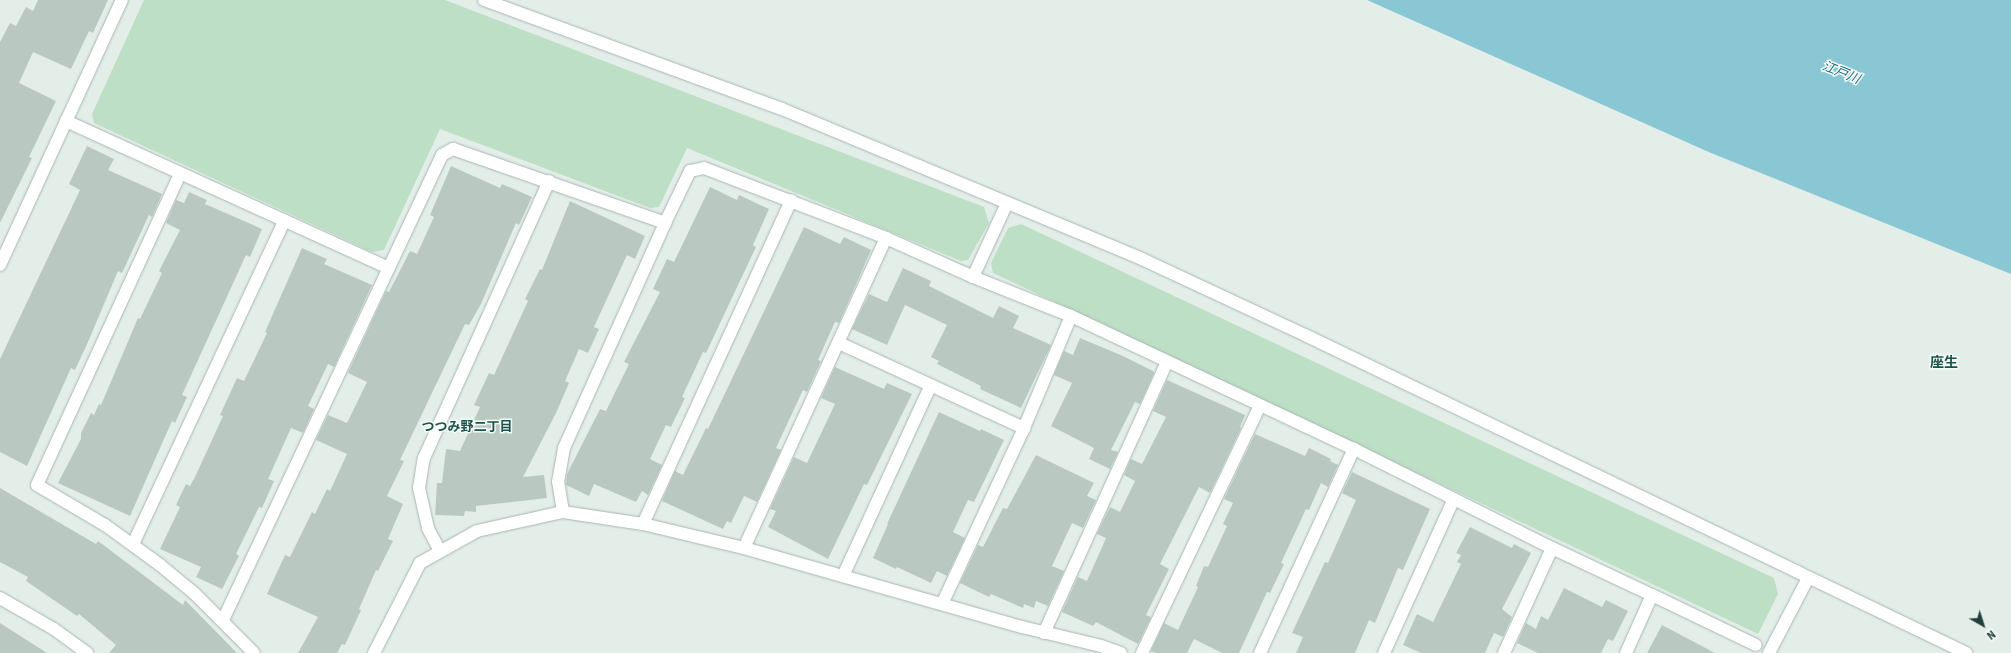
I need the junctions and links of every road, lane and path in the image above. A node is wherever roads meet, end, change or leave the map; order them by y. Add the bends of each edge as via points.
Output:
1 (122, 0) edge
2 (484, 0) edge
3 (66, 120) junction
4 (180, 174) junction
5 (549, 181) junction
6 (791, 200) junction
7 (1006, 203) junction
8 (284, 221) junction
9 (665, 223) junction
10 (886, 238) junction
11 (0, 265) edge
12 (388, 268) junction
13 (973, 278) junction
14 (1071, 316) junction
15 (839, 343) junction
16 (1167, 362) junction
17 (931, 385) junction
18 (1260, 406) junction
19 (1024, 428) junction
20 (1354, 449) junction
21 (1454, 499) junction
22 (562, 512) junction
23 (642, 524) junction
24 (133, 544) junction
25 (744, 548) junction
26 (1552, 548) junction
27 (440, 551) junction
28 (843, 576) junction
29 (1808, 578) junction
30 (1652, 595) junction
31 (0, 598) edge
32 (942, 604) junction
33 (223, 620) junction
34 (1044, 633) junction
35 (1756, 645) dead end
36 (87, 653) edge
37 (254, 653) edge
38 (374, 653) edge
39 (1121, 653) edge
40 (1142, 653) edge
41 (1260, 653) edge
42 (1384, 653) edge
43 (1504, 653) edge
44 (1626, 653) edge
45 (1769, 653) edge
46 (1966, 653) edge

1 - 3 street
2 - 7 street via 782,109
3 - 4 street
3 - 11 street
4 - 8 street
4 - 24 street via 37,485
5 - 9 street
5 - 12 street via 453,149 442,154
5 - 27 street via 424,458 419,488 428,528
6 - 9 street via 704,168 690,171
6 - 10 street
6 - 23 street
7 - 13 street
7 - 29 street via 1142,259 1305,335
8 - 12 street
8 - 24 street
9 - 22 street via 564,448 558,482
10 - 13 street
10 - 15 street
12 - 33 street
13 - 14 street
14 - 16 street
14 - 19 street
15 - 17 street
15 - 25 street
16 - 18 street
16 - 34 street
17 - 19 street
17 - 28 street
18 - 20 street
18 - 40 street
19 - 32 street
20 - 21 street
20 - 41 street
21 - 26 street
21 - 42 street
22 - 23 street
22 - 27 street via 477,531
23 - 25 street
24 - 33 street
25 - 28 street
26 - 30 street
26 - 43 street
27 - 38 street via 420,564
28 - 32 street
29 - 45 street
29 - 46 street
30 - 35 street
30 - 44 street
31 - 36 street via 54,629
32 - 34 street
33 - 37 street
34 - 39 street

